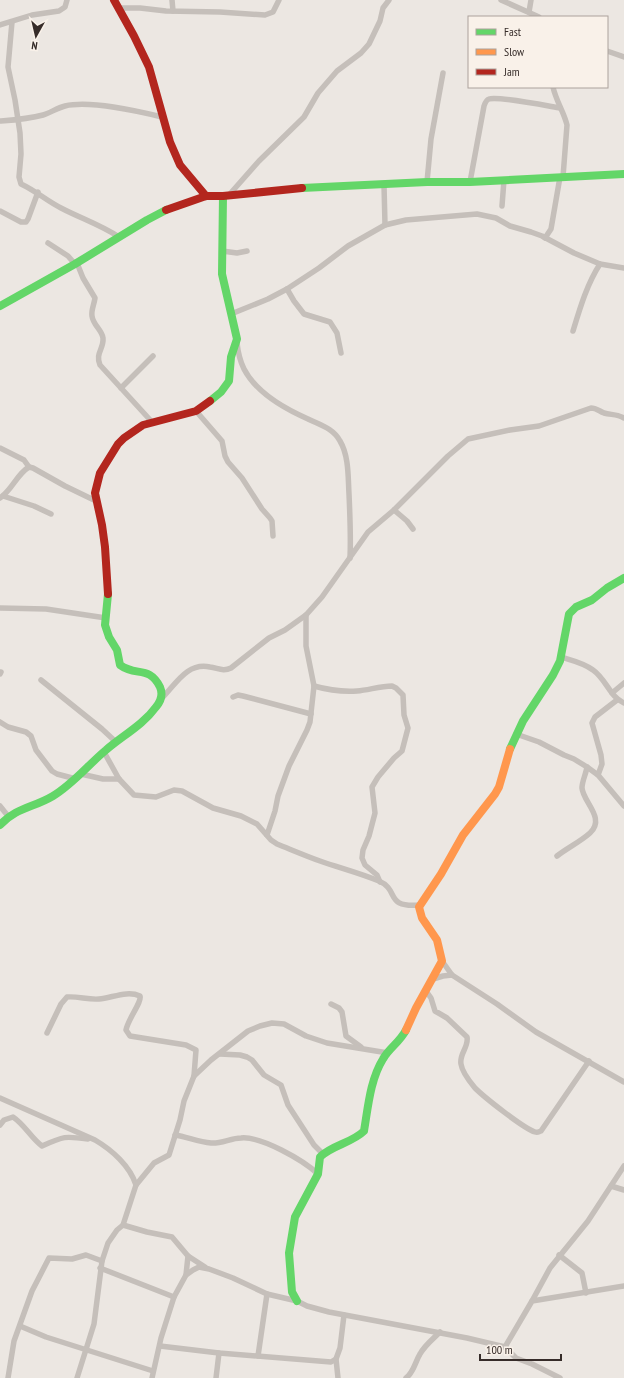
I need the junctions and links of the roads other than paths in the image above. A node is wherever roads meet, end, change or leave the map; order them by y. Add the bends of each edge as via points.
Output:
1 (67, 0) edge
2 (114, 0) edge
3 (172, 0) edge
4 (279, 0) edge
5 (389, 0) edge
6 (501, 0) edge
7 (531, 0) edge
8 (118, 8) junction
9 (173, 11) junction
10 (529, 12) junction
11 (537, 16) edge
12 (12, 22) junction
13 (0, 26) edge
14 (608, 50) edge
15 (624, 57) edge
16 (443, 73) dead end
17 (554, 88) edge
18 (560, 108) junction
19 (162, 117) junction
20 (18, 119) junction
21 (0, 121) edge
22 (624, 174) edge
23 (562, 177) junction
24 (504, 180) junction
25 (427, 182) junction
26 (470, 182) junction
27 (384, 185) junction
28 (38, 192) junction
29 (206, 196) junction
30 (226, 196) junction
31 (502, 206) dead end
32 (0, 211) edge
33 (385, 225) junction
34 (119, 237) junction
35 (545, 238) junction
36 (48, 243) dead end
37 (222, 250) junction
38 (247, 251) dead end
39 (76, 263) junction
40 (600, 264) junction
41 (624, 268) edge
42 (287, 289) junction
43 (0, 306) edge
44 (231, 314) junction
45 (573, 331) dead end
46 (237, 343) junction
47 (341, 352) dead end
48 (153, 356) dead end
49 (120, 388) junction
50 (196, 411) junction
51 (624, 418) edge
52 (152, 422) junction
53 (0, 448) edge
54 (29, 466) junction
55 (1, 497) edge
56 (96, 501) junction
57 (394, 510) junction
58 (51, 514) dead end
59 (413, 529) dead end
60 (273, 536) dead end
61 (350, 559) junction
62 (624, 578) edge
63 (0, 608) edge
64 (306, 615) junction
65 (106, 618) junction
66 (561, 657) junction
67 (41, 680) dead end
68 (624, 683) edge
69 (314, 686) junction
70 (612, 693) junction
71 (233, 697) dead end
72 (162, 698) junction
73 (617, 700) junction
74 (624, 703) edge
75 (311, 714) junction
76 (0, 722) edge
77 (516, 734) junction
78 (116, 742) junction
79 (104, 752) junction
80 (587, 767) junction
81 (598, 775) junction
82 (78, 776) junction
83 (119, 779) junction
84 (624, 805) edge
85 (0, 806) edge
86 (8, 816) junction
87 (0, 825) edge
88 (267, 835) junction
89 (557, 856) dead end
90 (380, 882) junction
91 (420, 905) junction
92 (442, 961) junction
93 (452, 975) junction
94 (432, 979) junction
95 (426, 991) junction
96 (331, 1004) dead end
97 (47, 1033) dead end
98 (361, 1048) junction
99 (388, 1053) junction
100 (220, 1054) junction
101 (589, 1061) junction
102 (194, 1076) junction
103 (624, 1082) edge
104 (0, 1098) edge
105 (0, 1125) edge
106 (175, 1135) junction
107 (96, 1140) junction
108 (323, 1154) junction
109 (624, 1166) edge
110 (318, 1174) junction
111 (136, 1185) junction
112 (611, 1186) junction
113 (624, 1190) edge
114 (123, 1225) junction
115 (559, 1255) junction
116 (188, 1256) junction
117 (102, 1261) junction
118 (100, 1268) junction
119 (209, 1269) junction
120 (186, 1275) junction
121 (624, 1286) edge
122 (586, 1293) junction
123 (267, 1294) junction
124 (289, 1296) junction
125 (174, 1297) junction
126 (297, 1301) joint
127 (532, 1301) junction
128 (344, 1315) junction
129 (20, 1326) junction
130 (440, 1332) junction
131 (160, 1346) junction
132 (505, 1347) junction
133 (85, 1349) junction
134 (219, 1354) junction
135 (258, 1356) junction
136 (336, 1359) junction
137 (153, 1371) junction
138 (8, 1378) edge
139 (77, 1378) edge
140 (152, 1378) edge
141 (216, 1378) edge
142 (338, 1378) edge
143 (406, 1378) edge
144 (560, 1378) edge

1 - 12 street via 65,7 59,11 32,15
2 - 8 street
3 - 9 street
4 - 9 street via 273,12 265,15
5 - 30 street via 383,8 369,44 337,71 318,93 301,120
6 - 10 street
7 - 10 street
8 - 9 street
8 - 19 street via 149,67
10 - 11 street
12 - 13 street
12 - 20 street via 8,67
14 - 15 street
16 - 25 street via 431,139
17 - 18 street
18 - 23 street via 567,125
18 - 26 street via 501,99 487,100
19 - 20 street via 136,111 76,104 43,115
19 - 29 street via 180,165
20 - 21 street
20 - 28 street via 20,181 21,184
22 - 23 street
23 - 24 street
23 - 35 street via 550,229
24 - 26 street
24 - 31 street
25 - 26 street
25 - 27 street
27 - 30 street via 286,189
27 - 33 street
28 - 32 street via 26,222
28 - 34 street via 63,209
29 - 30 street
29 - 34 street via 168,209
30 - 37 street
33 - 35 street via 406,220 477,214 496,218 510,226
33 - 42 street via 348,246
34 - 39 street
35 - 40 street
36 - 39 street
37 - 38 street via 237,253
37 - 44 street via 222,274
39 - 43 street
39 - 49 street via 95,298 92,309 93,322 103,338 98,361
40 - 41 street
40 - 45 street via 581,305
42 - 44 street
42 - 47 street via 304,314 330,322 337,333
44 - 46 street
46 - 50 street via 230,357 230,374 226,386 215,398
46 - 61 street via 244,369 260,388 291,412 328,428 340,441 347,467 351,528
48 - 49 street
49 - 52 street
50 - 52 street
50 - 60 street via 222,442 228,462 272,521
51 - 57 street via 591,408 539,426 468,439
52 - 56 street via 131,432 118,444 100,473 95,493
53 - 54 street via 24,460
54 - 55 street
54 - 56 street
55 - 58 street via 34,506
56 - 65 street via 105,547 108,590
57 - 59 street
57 - 61 street via 368,532
61 - 64 street
62 - 66 street via 592,600 576,607 569,614
63 - 65 street via 46,609
64 - 69 street via 306,646
64 - 72 street via 269,638 231,668 190,668
65 - 72 street via 107,632 117,650 120,665 129,671 150,673 159,685
66 - 70 street via 592,669
66 - 77 street via 553,675
67 - 78 street
68 - 70 street
69 - 75 street
69 - 90 street via 357,691 392,686 403,695 408,728 402,751 372,787 375,813 362,858
70 - 73 street
71 - 75 street via 243,696
72 - 78 street via 141,723
73 - 74 street
73 - 81 street via 595,717 592,723 601,755 602,764
75 - 88 street via 307,730 278,796
76 - 82 street via 31,736 36,750 52,771 62,776
77 - 80 street via 539,742
77 - 91 street via 499,787 463,835 442,874
78 - 79 street
79 - 82 street
79 - 83 street
80 - 81 street
80 - 89 street via 582,790 592,810 595,824 591,832
81 - 84 street
82 - 83 street
82 - 86 street via 54,796
83 - 88 street via 134,795 156,797 174,790 182,791 213,808 257,824
85 - 86 street
86 - 87 street
88 - 90 street via 278,844 321,862
90 - 91 street via 390,890 394,900 406,905
91 - 92 street via 418,912 434,934
92 - 93 street
92 - 94 street
93 - 94 street
93 - 101 street via 536,1032
94 - 95 street
95 - 99 street via 402,1038
95 - 101 street via 432,998 435,1011 447,1018 467,1037 461,1064 467,1078 489,1100 534,1132 541,1131 545,1126
96 - 98 street via 342,1012 346,1036
97 - 102 street via 60,1004 67,997 101,999 137,994 141,998 130,1016 126,1030 130,1036 192,1047 196,1050
98 - 99 street
98 - 100 street via 327,1044 284,1024 272,1023 248,1031
99 - 108 street via 380,1063 372,1084 364,1132
100 - 102 street
100 - 108 street via 247,1057 264,1075 281,1085 288,1105 300,1126
101 - 103 street
102 - 106 street
104 - 107 street
105 - 107 street via 4,1120 13,1117 42,1146 68,1136
106 - 110 street via 212,1143 242,1137 258,1141 294,1157
106 - 111 street via 169,1155 154,1163
107 - 111 street via 120,1159
108 - 110 street via 320,1157
109 - 112 street
110 - 124 street via 295,1217 289,1245
111 - 114 street
112 - 113 street
112 - 115 street via 588,1221
114 - 116 street via 172,1237
114 - 117 street via 108,1243
115 - 122 street via 582,1273
115 - 127 street
116 - 119 street
116 - 120 street
117 - 118 street
117 - 129 street via 86,1255 72,1259 49,1258 32,1290
118 - 125 street
118 - 133 street via 94,1324
119 - 120 street via 199,1267
119 - 123 street
120 - 125 street
121 - 122 street
122 - 127 street
123 - 124 street
123 - 135 street
124 - 126 street
125 - 131 street
126 - 128 street
127 - 132 street
128 - 130 street
128 - 136 street
129 - 133 street
129 - 138 street via 14,1341
130 - 132 street
130 - 143 street via 425,1346
131 - 134 street
131 - 137 street
132 - 144 street via 516,1358
133 - 137 street
133 - 139 street
134 - 135 street
134 - 141 street
135 - 136 street via 330,1362
136 - 142 street
137 - 140 street

